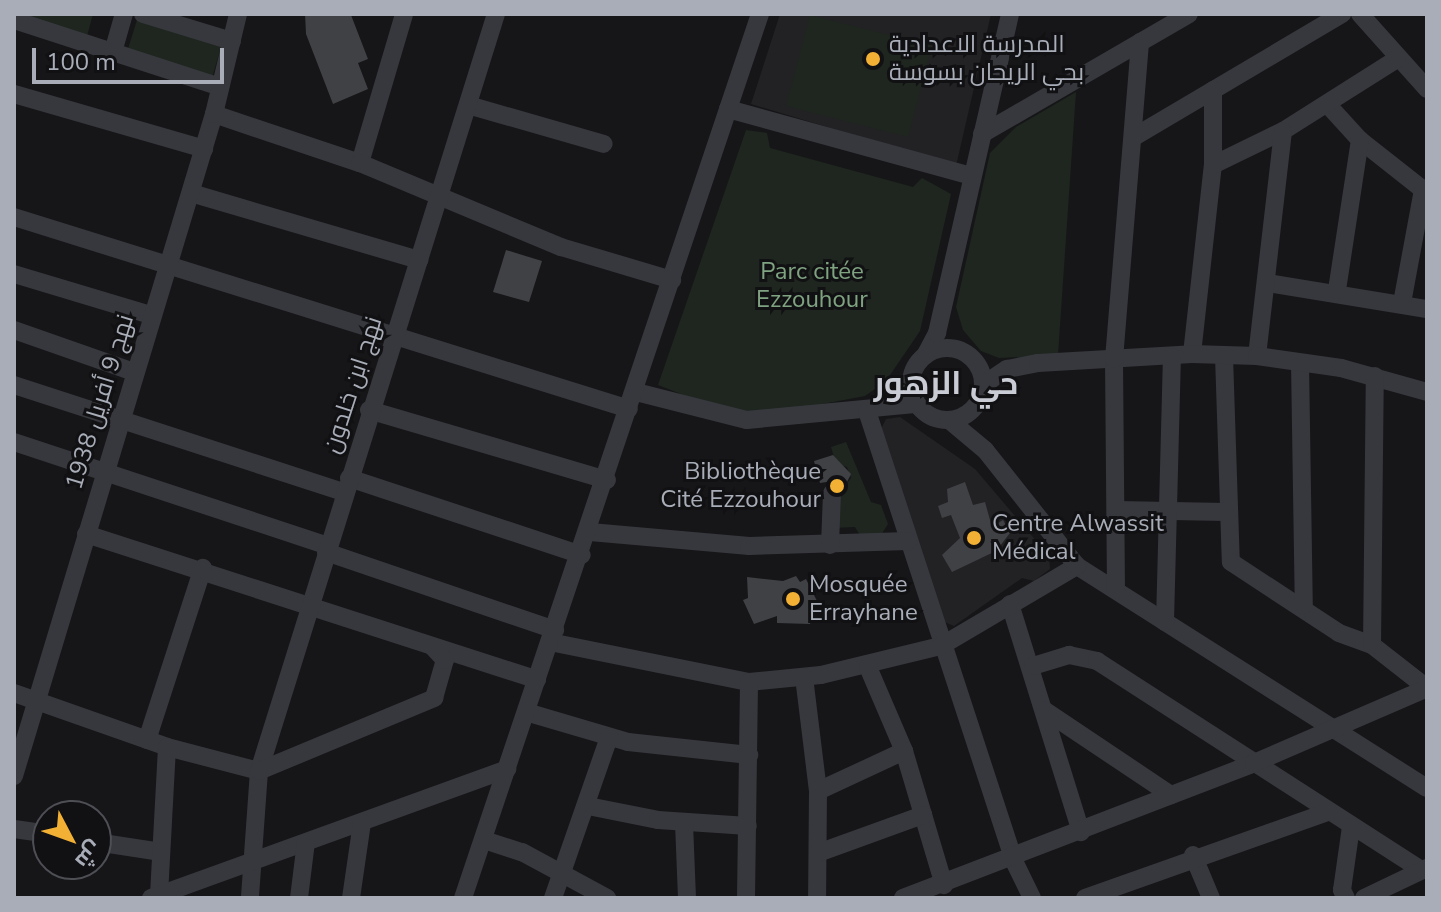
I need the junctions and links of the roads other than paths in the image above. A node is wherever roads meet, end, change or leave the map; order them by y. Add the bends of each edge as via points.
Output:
1 (124, 14) edge
2 (143, 14) edge
3 (238, 14) edge
4 (404, 14) edge
5 (496, 14) edge
6 (1189, 14) edge
7 (1342, 14) edge
8 (1360, 14) edge
9 (753, 16) edge
10 (1013, 16) edge
11 (14, 20) edge
12 (232, 41) junction
13 (1140, 42) junction
14 (113, 52) junction
15 (1397, 59) junction
16 (220, 87) junction
17 (1427, 89) edge
18 (1213, 90) junction
19 (14, 94) edge
20 (468, 105) junction
21 (1328, 105) junction
22 (728, 109) junction
23 (214, 114) junction
24 (1283, 131) junction
25 (982, 134) junction
26 (1134, 137) junction
27 (1360, 140) junction
28 (604, 144) dead end
29 (204, 149) junction
30 (360, 163) junction
31 (1213, 165) junction
32 (972, 176) junction
33 (1425, 192) edge
34 (191, 193) junction
35 (438, 197) junction
36 (14, 217) edge
37 (419, 260) junction
38 (166, 265) junction
39 (14, 274) edge
40 (672, 280) junction
41 (1268, 283) junction
42 (1337, 290) junction
43 (1402, 303) junction
44 (942, 306) junction
45 (1427, 309) edge
46 (151, 315) junction
47 (14, 330) edge
48 (393, 335) junction
49 (926, 354) junction
50 (1192, 354) junction
51 (969, 356) junction
52 (1224, 356) junction
53 (1257, 356) junction
54 (1172, 357) junction
55 (1114, 359) junction
56 (1300, 363) junction
57 (1007, 369) junction
58 (134, 372) junction
59 (1375, 376) junction
60 (911, 382) junction
61 (14, 385) edge
62 (983, 385) junction
63 (1427, 392) edge
64 (632, 401) junction
65 (917, 404) junction
66 (369, 410) junction
67 (867, 411) junction
68 (971, 411) junction
69 (120, 418) junction
70 (949, 420) junction
71 (14, 442) edge
72 (985, 450) junction
73 (105, 470) junction
74 (607, 480) junction
75 (347, 485) junction
76 (832, 493) dead end
77 (1117, 510) junction
78 (1165, 512) junction
79 (1226, 512) junction
80 (590, 532) junction
81 (86, 534) junction
82 (908, 541) junction
83 (830, 545) junction
84 (327, 549) junction
85 (582, 555) junction
86 (1077, 566) junction
87 (203, 568) junction
88 (1116, 590) junction
89 (1010, 604) junction
90 (311, 605) junction
91 (1304, 605) junction
92 (1165, 622) junction
93 (553, 636) junction
94 (1372, 645) junction
95 (431, 646) junction
96 (941, 646) junction
97 (1033, 666) junction
98 (868, 667) junction
99 (804, 677) junction
100 (537, 680) junction
101 (749, 682) junction
102 (1427, 688) edge
103 (14, 693) edge
104 (37, 700) junction
105 (1044, 710) junction
106 (526, 712) junction
107 (1334, 730) junction
108 (609, 737) junction
109 (147, 740) junction
110 (167, 747) junction
111 (904, 751) junction
112 (17, 754) edge
113 (749, 755) junction
114 (1254, 763) junction
115 (507, 769) junction
116 (259, 771) junction
117 (14, 776) edge
118 (1427, 788) edge
119 (818, 791) junction
120 (1171, 795) junction
121 (588, 806) junction
122 (1328, 812) junction
123 (923, 815) junction
124 (362, 823) junction
125 (684, 823) junction
126 (748, 826) junction
127 (1351, 827) junction
128 (1081, 832) junction
129 (484, 840) junction
130 (306, 842) junction
131 (112, 844) edge
132 (161, 852) junction
133 (818, 853) junction
134 (1193, 855) junction
135 (1013, 859) junction
136 (253, 860) junction
137 (1424, 868) edge
138 (563, 872) junction
139 (944, 885) junction
140 (155, 897) edge
141 (250, 898) edge
142 (299, 898) edge
143 (351, 898) edge
144 (463, 898) edge
145 (553, 898) edge
146 (607, 898) edge
147 (687, 898) edge
148 (746, 898) edge
149 (817, 898) edge
150 (903, 898) edge
151 (1032, 898) edge
152 (1085, 898) edge
153 (1211, 898) edge
154 (1346, 898) edge
155 (1364, 898) edge

1 - 14 street
2 - 12 street
3 - 12 street, نهج 9 أفريل 1938
4 - 30 street
5 - 20 street, نهج ابن خلدون
6 - 13 street
7 - 18 street
8 - 15 street
9 - 22 street
10 - 25 street
11 - 14 street
12 - 16 street, نهج 9 أفريل 1938
13 - 25 street
13 - 26 street
14 - 16 street
15 - 17 street
15 - 21 street
16 - 23 street, نهج 9 أفريل 1938
18 - 26 street
18 - 31 street
19 - 29 street
20 - 28 street
20 - 35 street, نهج ابن خلدون
21 - 24 street
21 - 27 street
22 - 32 street
22 - 40 street
23 - 29 street, نهج 9 أفريل 1938
23 - 30 street
24 - 31 street
24 - 41 street
25 - 32 street
26 - 55 street
27 - 33 street
27 - 42 street
29 - 34 street, نهج 9 أفريل 1938
30 - 35 street
31 - 50 street
32 - 44 street
33 - 43 street
34 - 37 street
34 - 38 street, نهج 9 أفريل 1938
35 - 37 street, نهج ابن خلدون
35 - 40 street via 561,247
36 - 38 street
37 - 48 street, نهج ابن خلدون
38 - 46 street, نهج 9 أفريل 1938
38 - 48 street
39 - 46 street
40 - 64 street
41 - 42 street
41 - 53 street
42 - 43 street
43 - 45 street
44 - 49 street
44 - 51 street
46 - 58 street, نهج 9 أفريل 1938
47 - 58 street
48 - 64 street
48 - 66 street, نهج ابن خلدون
49 - 51 street
49 - 60 street
50 - 52 street
50 - 54 street
51 - 57 street
51 - 62 street
52 - 53 street
52 - 79 street
53 - 56 street
54 - 55 street
54 - 78 street
55 - 57 street
55 - 77 street
56 - 59 street
56 - 91 street
57 - 62 street
58 - 69 street, نهج 9 أفريل 1938
59 - 63 street
59 - 94 street
60 - 65 street
60 - 67 street
61 - 69 street
62 - 68 street
64 - 67 street via 747,420
64 - 74 street
65 - 67 street
65 - 70 street
66 - 74 street
66 - 75 street, نهج ابن خلدون
67 - 82 street
68 - 70 street
68 - 72 street
69 - 73 street, نهج 9 أفريل 1938
69 - 75 street
70 - 72 street
71 - 73 street
72 - 86 street
73 - 81 street, نهج 9 أفريل 1938
73 - 84 street
74 - 80 street
75 - 84 street, نهج ابن خلدون
75 - 85 street
76 - 83 street
77 - 78 street
77 - 88 street
78 - 79 street
78 - 92 street
79 - 91 street via 1233,564
80 - 83 street via 749,546
80 - 85 street
81 - 87 street
81 - 104 street, نهج 9 أفريل 1938
82 - 83 street
82 - 96 street
84 - 90 street, نهج ابن خلدون
84 - 93 street
85 - 93 street
86 - 88 street
86 - 89 street
87 - 90 street
87 - 109 street
88 - 92 street
89 - 96 street
89 - 97 street
90 - 95 street
90 - 116 street, نهج ابن خلدون
91 - 94 street via 1339,633
92 - 107 street
93 - 100 street
93 - 101 street
94 - 102 street
95 - 100 street
95 - 116 street via 445,660 434,698
96 - 98 street
96 - 135 street
97 - 105 street
97 - 114 street via 1069,655 1097,661
98 - 99 street
98 - 111 street
99 - 101 street
99 - 119 street
100 - 106 street
101 - 113 street
102 - 107 street
103 - 104 street
104 - 109 street
104 - 112 street, نهج 9 أفريل 1938
105 - 120 street
105 - 128 street
106 - 108 street
106 - 115 street
107 - 114 street
107 - 118 street
108 - 113 street
108 - 121 street
109 - 110 street
110 - 116 street
110 - 132 street
111 - 119 street
111 - 123 street
112 - 117 street, نهج 9 أفريل 1938
113 - 126 street
114 - 120 street
114 - 122 street
115 - 124 street
115 - 129 street
116 - 136 street, نهج ابن خلدون
119 - 133 street
120 - 128 street
121 - 125 street
121 - 138 street
122 - 127 street
122 - 134 street
123 - 133 street
123 - 139 street
124 - 130 street
124 - 143 street
125 - 126 street
125 - 147 street
126 - 148 street
127 - 137 street
127 - 154 street
128 - 135 street
129 - 138 street
129 - 144 street
130 - 136 street
130 - 142 street
131 - 132 street
132 - 140 street
133 - 149 street
134 - 152 street
134 - 153 street
135 - 139 street
135 - 151 street
136 - 140 street
136 - 141 street, نهج ابن خلدون
137 - 155 street
138 - 145 street
138 - 146 street
139 - 150 street

